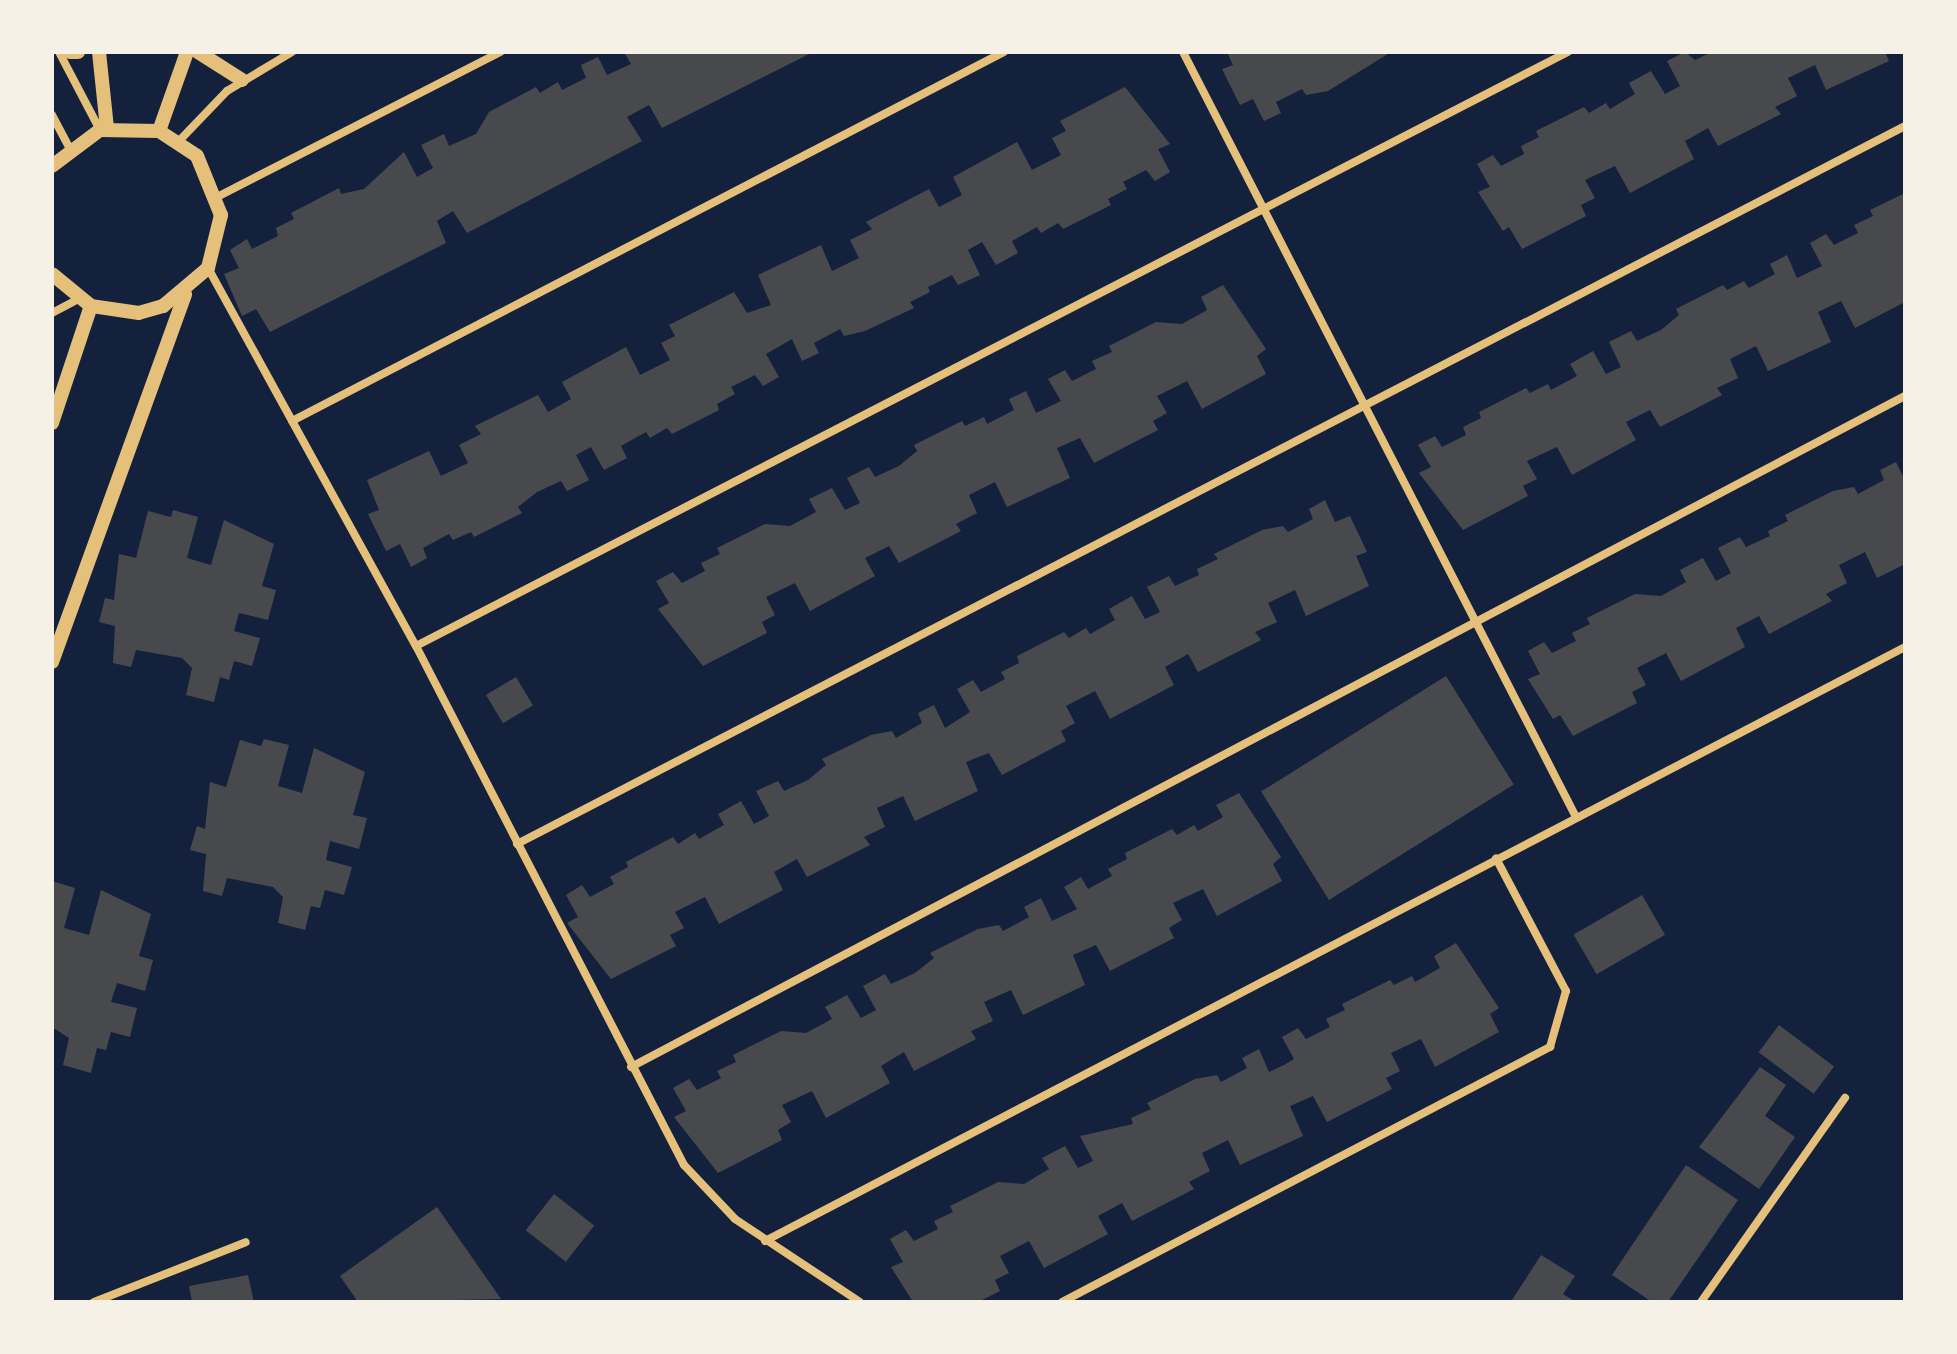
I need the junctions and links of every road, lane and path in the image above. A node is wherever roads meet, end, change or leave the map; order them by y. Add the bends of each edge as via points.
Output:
1 (59, 52) edge
2 (70, 52) edge
3 (78, 52) edge
4 (99, 52) edge
5 (187, 52) edge
6 (198, 52) edge
7 (292, 52) edge
8 (500, 52) edge
9 (1004, 52) edge
10 (1183, 52) edge
11 (1568, 52) edge
12 (242, 80) junction
13 (52, 115) edge
14 (1905, 126) edge
15 (104, 129) junction
16 (159, 131) junction
17 (179, 141) junction
18 (58, 156) edge
19 (219, 196) junction
20 (1264, 208) junction
21 (208, 268) junction
22 (52, 274) edge
23 (185, 294) junction
24 (84, 303) junction
25 (52, 313) edge
26 (1905, 396) edge
27 (1368, 408) junction
28 (292, 421) junction
29 (52, 423) edge
30 (1480, 621) junction
31 (416, 646) junction
32 (1905, 647) edge
33 (52, 662) edge
34 (1576, 817) junction
35 (517, 844) junction
36 (1496, 858) junction
37 (631, 1067) junction
38 (1845, 1098) dead end
39 (765, 1241) junction
40 (246, 1242) dead end
41 (94, 1302) edge
42 (860, 1302) edge
43 (1062, 1302) edge
44 (1701, 1302) edge

1 - 15 street
2 - 3 street
4 - 15 street
5 - 16 street
6 - 12 street
7 - 12 street
8 - 19 street
9 - 28 street
10 - 20 street
11 - 20 street
12 - 17 street
13 - 18 street
14 - 27 street
15 - 16 street
15 - 18 street
16 - 17 street
17 - 19 street
19 - 21 street via 221,233
20 - 27 street
20 - 31 street
21 - 23 street
21 - 28 street
22 - 24 street
23 - 24 street via 139,313
23 - 33 street
24 - 25 street
24 - 29 street
26 - 30 street
27 - 30 street
27 - 35 street
28 - 31 street
30 - 34 street
30 - 37 street
31 - 35 street
32 - 34 street
34 - 36 street
35 - 37 street
36 - 39 street
36 - 43 street via 1566,991 1563,1021 1550,1047
37 - 39 street via 684,1165
38 - 44 street
39 - 42 street
40 - 41 street

